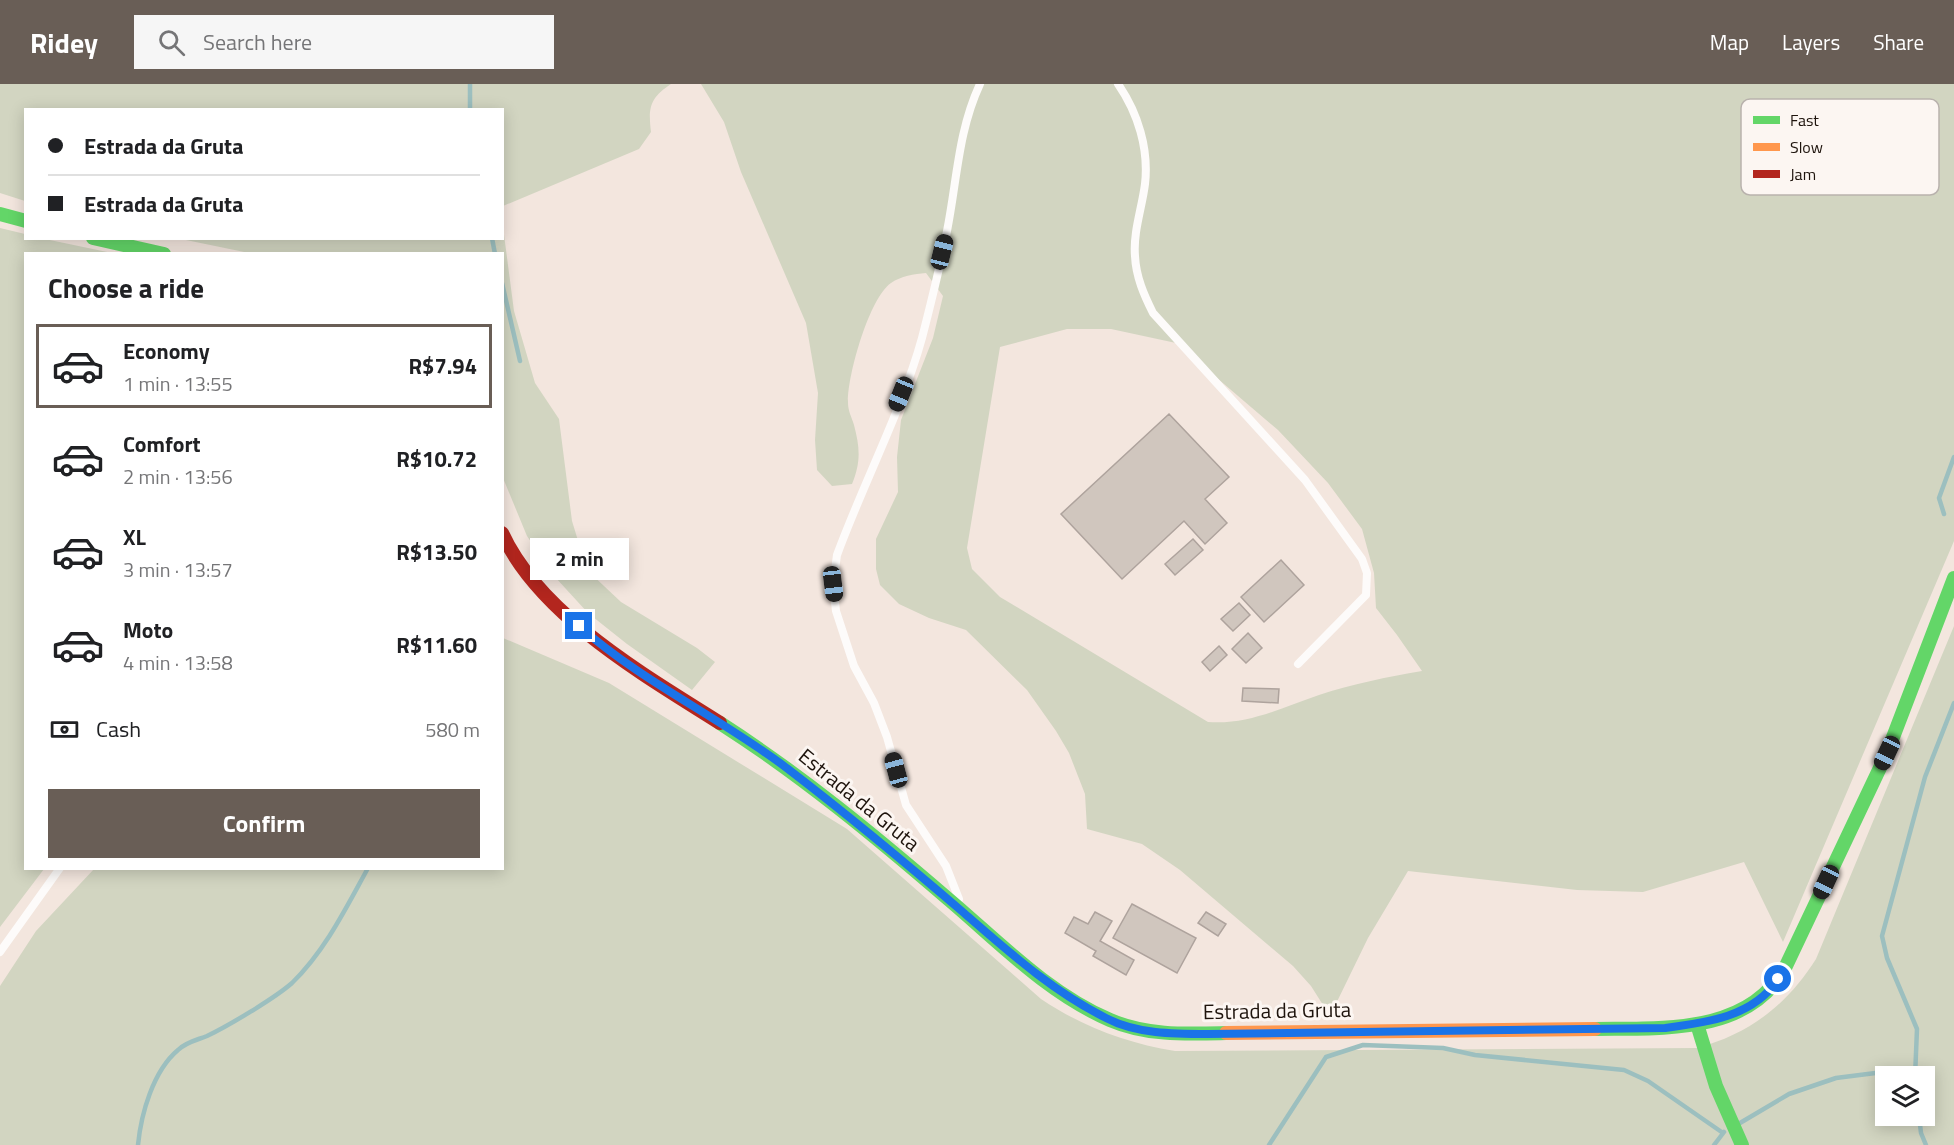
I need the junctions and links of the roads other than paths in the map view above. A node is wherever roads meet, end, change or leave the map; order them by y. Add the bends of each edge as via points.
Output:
1 (980, 84) edge
2 (1118, 84) edge
3 (0, 214) edge
4 (24, 220) edge
5 (102, 240) edge
6 (155, 252) edge
7 (505, 548) edge
8 (1954, 578) edge
9 (1298, 664) dead end
10 (59, 870) edge
11 (965, 914) junction
12 (0, 952) edge
13 (1697, 1024) junction
14 (1742, 1145) edge

1 - 11 lane via 961,139 948,231 921,339 837,555 833,584 836,611 854,666 881,720 906,805 946,866
2 - 9 lane via 1140,128 1146,157 1135,253 1142,291 1153,313 1305,480 1362,559 1367,573 1366,595
3 - 4 main road
5 - 6 main road
7 - 11 main road, Estrada da Gruta via 562,611 595,640 789,769
8 - 13 main road, Estrada da Gruta via 1887,753 1785,968 1771,990 1748,1007
10 - 12 lane
11 - 13 main road, Estrada da Gruta via 1071,999 1108,1020 1138,1029 1208,1034 1602,1030
13 - 14 main road via 1716,1086

